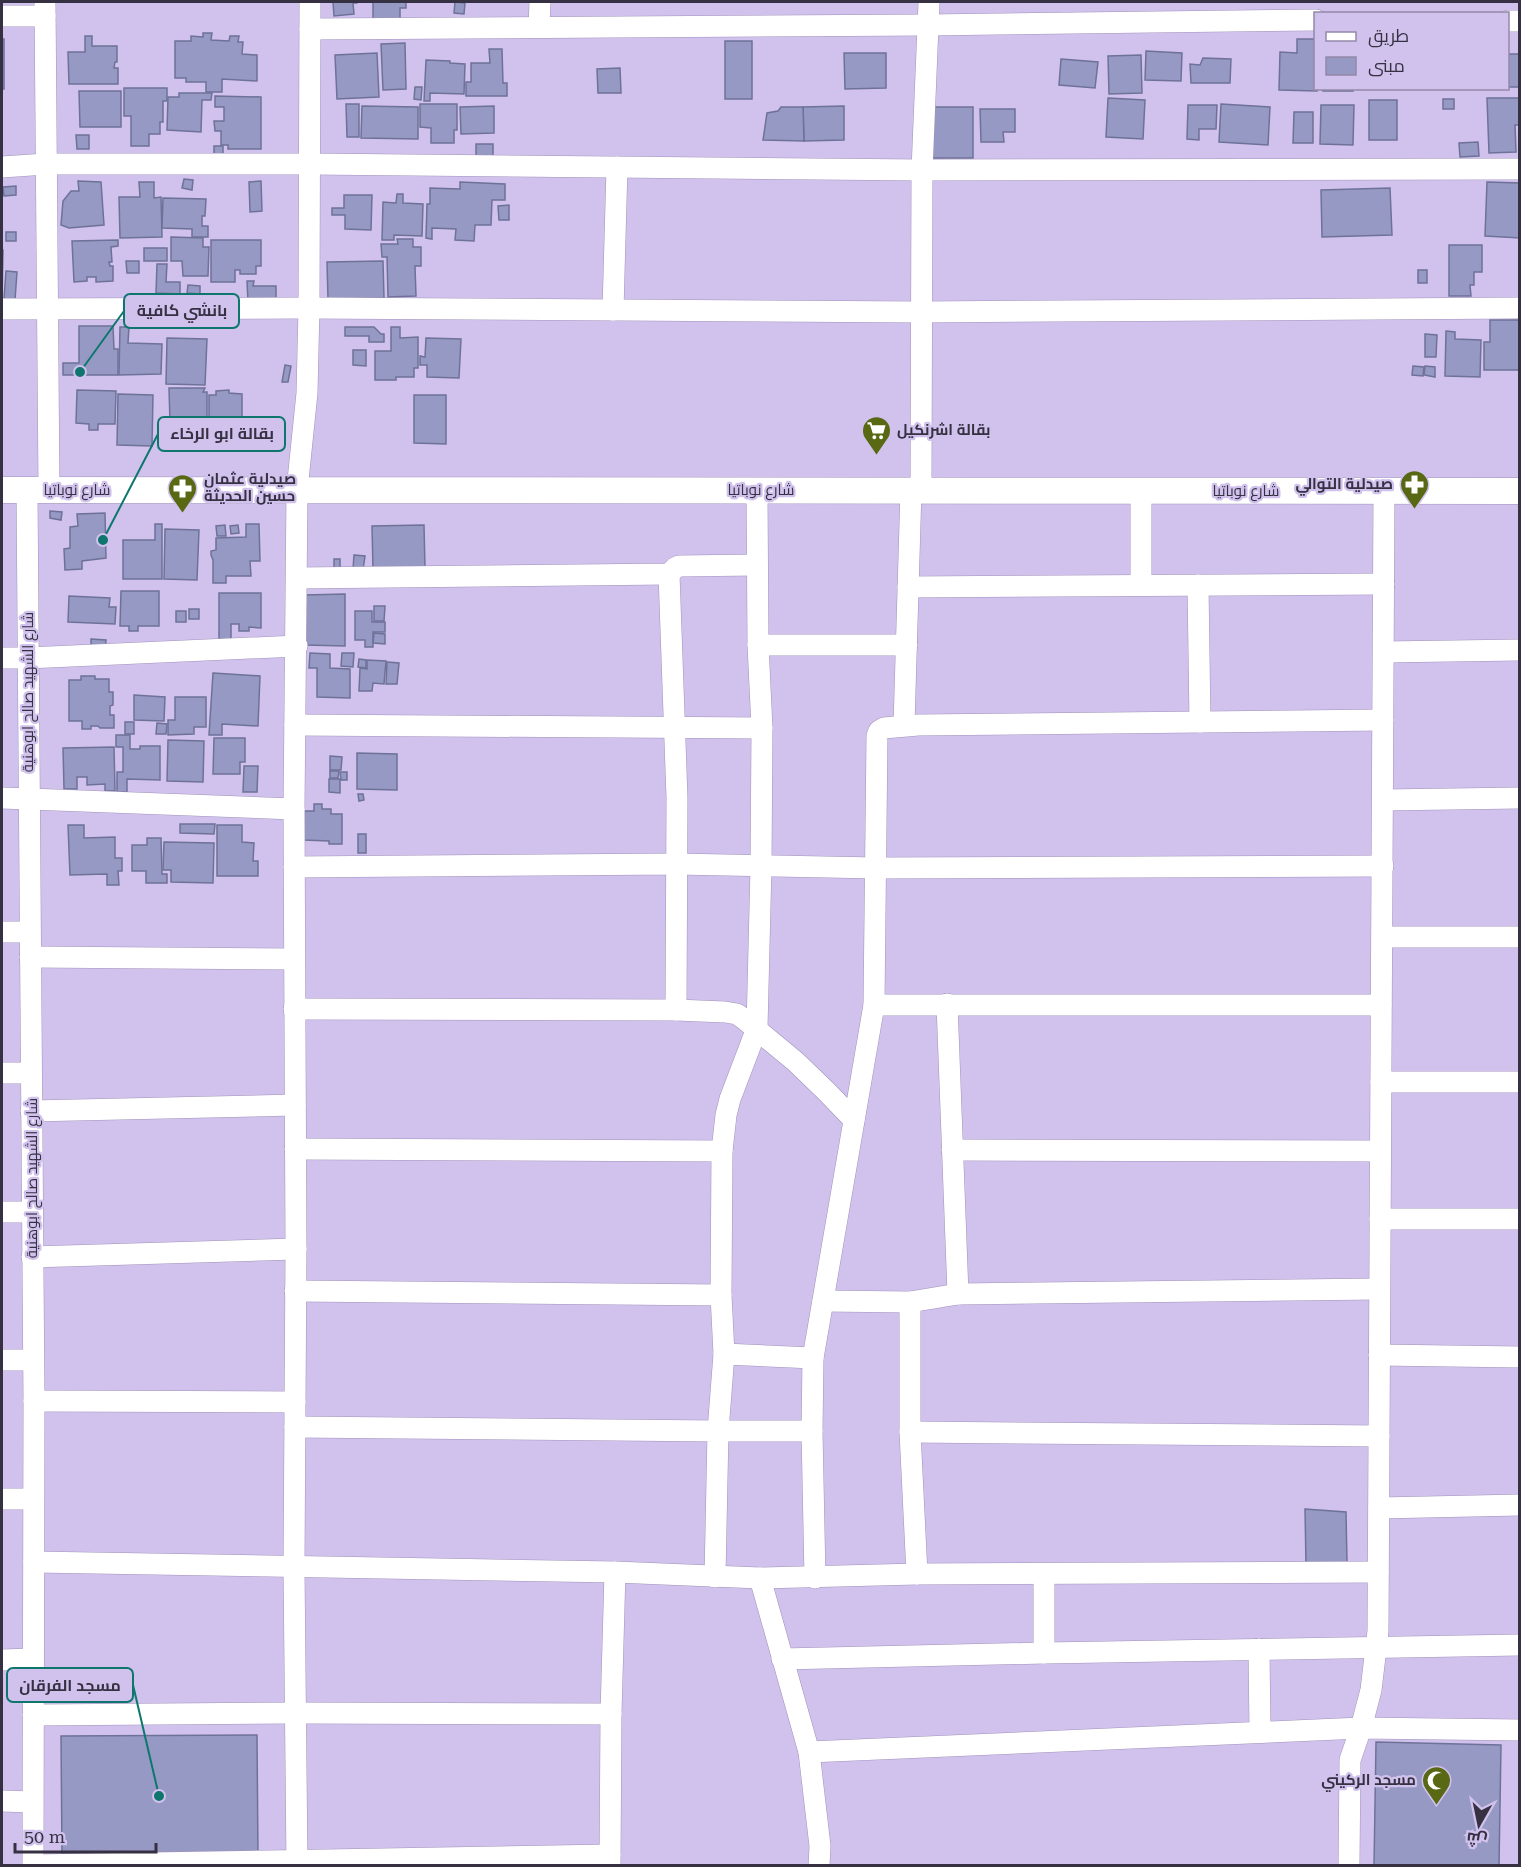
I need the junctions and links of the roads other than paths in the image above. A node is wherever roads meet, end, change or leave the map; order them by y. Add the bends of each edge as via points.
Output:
1 (310, 2) edge
2 (540, 2) edge
3 (929, 2) edge
4 (45, 9) edge
5 (2, 16) edge
6 (1314, 20) edge
7 (928, 25) junction
8 (539, 27) junction
9 (310, 29) junction
10 (46, 164) junction
11 (310, 164) junction
12 (2, 167) edge
13 (617, 167) junction
14 (922, 170) junction
15 (1520, 170) edge
16 (309, 308) junction
17 (1520, 308) edge
18 (2, 309) edge
19 (48, 310) junction
20 (612, 310) junction
21 (921, 312) junction
22 (26, 490) edge
23 (297, 490) junction
24 (758, 490) junction
25 (916, 490) junction
26 (1141, 490) junction
27 (1520, 490) edge
28 (1384, 491) junction
29 (757, 565) junction
30 (669, 574) junction
31 (297, 578) junction
32 (1384, 584) junction
33 (1141, 585) junction
34 (1198, 585) junction
35 (908, 586) junction
36 (758, 645) junction
37 (906, 645) junction
38 (297, 646) junction
39 (1520, 650) edge
40 (1384, 652) junction
41 (2, 658) edge
42 (27, 658) junction
43 (1383, 720) junction
44 (1200, 722) junction
45 (295, 725) junction
46 (904, 725) junction
47 (762, 728) junction
48 (675, 729) junction
49 (2, 798) edge
50 (28, 798) junction
51 (1520, 798) edge
52 (1383, 800) junction
53 (294, 809) junction
54 (676, 864) junction
55 (1383, 866) junction
56 (294, 867) junction
57 (761, 867) junction
58 (877, 868) junction
59 (2, 932) edge
60 (30, 932) junction
61 (1382, 937) junction
62 (1520, 937) edge
63 (30, 957) junction
64 (294, 959) junction
65 (946, 1004) junction
66 (874, 1005) junction
67 (1381, 1005) junction
68 (294, 1009) junction
69 (676, 1010) junction
70 (757, 1028) junction
71 (2, 1073) edge
72 (31, 1073) junction
73 (1381, 1082) junction
74 (1520, 1082) edge
75 (295, 1105) junction
76 (31, 1111) junction
77 (854, 1120) junction
78 (295, 1149) junction
79 (952, 1150) junction
80 (1380, 1151) junction
81 (722, 1152) junction
82 (2, 1212) edge
83 (32, 1212) junction
84 (1380, 1219) junction
85 (1520, 1219) edge
86 (296, 1249) junction
87 (32, 1257) junction
88 (1379, 1289) junction
89 (296, 1291) junction
90 (958, 1293) junction
91 (721, 1295) junction
92 (823, 1301) junction
93 (910, 1302) junction
94 (724, 1354) junction
95 (1379, 1355) junction
96 (1520, 1357) edge
97 (813, 1358) junction
98 (2, 1359) edge
99 (33, 1360) junction
100 (34, 1401) junction
101 (295, 1402) junction
102 (295, 1427) junction
103 (718, 1431) junction
104 (812, 1431) junction
105 (910, 1432) junction
106 (1379, 1436) junction
107 (2, 1499) edge
108 (33, 1499) junction
109 (1520, 1505) edge
110 (1378, 1508) junction
111 (34, 1562) junction
112 (294, 1567) junction
113 (615, 1572) junction
114 (1378, 1572) junction
115 (917, 1574) junction
116 (1044, 1575) junction
117 (715, 1576) junction
118 (760, 1578) junction
119 (815, 1578) junction
120 (1520, 1645) edge
121 (1377, 1648) junction
122 (1258, 1649) junction
123 (1044, 1653) junction
124 (33, 1659) junction
125 (782, 1659) junction
126 (2, 1660) edge
127 (295, 1713) junction
128 (611, 1714) junction
129 (33, 1715) junction
130 (1361, 1728) junction
131 (1520, 1730) edge
132 (1260, 1732) junction
133 (809, 1752) junction
134 (2, 1801) edge
135 (32, 1802) junction
136 (610, 1860) edge
137 (297, 1863) edge
138 (33, 1865) edge
139 (819, 1866) edge
140 (1349, 1866) edge

1 - 9 street
2 - 8 street
3 - 7 street
4 - 5 street
4 - 10 street, شارع الشهيد صالح ابوهنية
6 - 7 street
7 - 8 street
7 - 14 street
8 - 9 street
9 - 11 street
10 - 11 street
10 - 12 street
10 - 19 street, شارع الشهيد صالح ابوهنية
11 - 13 street
11 - 16 street
13 - 14 street
13 - 20 street
14 - 15 street
14 - 21 street
16 - 19 street
16 - 20 street
16 - 23 street via 307,393
17 - 21 street
18 - 19 street
19 - 22 street, شارع الشهيد صالح ابوهنية
20 - 21 street
21 - 25 street
22 - 23 street, شارع نوباتيا
22 - 42 street, شارع الشهيد صالح ابوهنية
23 - 24 street, شارع نوباتيا
23 - 31 street
24 - 25 street, شارع نوباتيا
24 - 29 street
25 - 26 street, شارع نوباتيا
25 - 35 street
26 - 28 street, شارع نوباتيا
26 - 33 street
27 - 28 street, شارع نوباتيا
28 - 32 street
29 - 30 street via 685,566
29 - 36 street
30 - 31 street
30 - 48 street
31 - 38 street
32 - 34 street
32 - 40 street
33 - 34 street
33 - 35 street
34 - 44 street
35 - 37 street
36 - 37 street
36 - 47 street
37 - 46 street
38 - 42 street
38 - 45 street
39 - 40 street
40 - 43 street
41 - 42 street
42 - 50 street, شارع الشهيد صالح ابوهنية
43 - 44 street
43 - 52 street
44 - 46 street
45 - 48 street
45 - 53 street
46 - 58 street via 884,728 877,736
47 - 48 street
47 - 57 street
48 - 54 street
49 - 50 street
50 - 53 street
50 - 60 street, شارع الشهيد صالح ابوهنية
51 - 52 street
52 - 55 street
53 - 56 street
54 - 56 street
54 - 57 street
54 - 69 street
55 - 58 street
55 - 61 street
56 - 64 street
57 - 58 street
57 - 70 street
58 - 66 street
59 - 60 street
60 - 63 street, شارع الشهيد صالح ابوهنية
61 - 62 street
61 - 67 street
63 - 64 street
63 - 72 street, شارع الشهيد صالح ابوهنية
64 - 68 street
65 - 66 street
65 - 67 street
65 - 79 street
66 - 77 street
67 - 73 street
68 - 69 street
68 - 75 street
69 - 70 street via 737,1014
70 - 77 street
70 - 81 street via 730,1099
71 - 72 street
72 - 76 street, شارع الشهيد صالح ابوهنية
73 - 74 street
73 - 80 street
75 - 76 street
75 - 78 street
76 - 83 street, شارع الشهيد صالح ابوهنية
77 - 92 street
78 - 81 street
78 - 86 street
79 - 80 street
79 - 90 street
80 - 84 street
81 - 91 street
82 - 83 street
83 - 87 street, شارع الشهيد صالح ابوهنية
84 - 85 street
84 - 88 street
86 - 87 street
86 - 89 street
87 - 99 street, شارع الشهيد صالح ابوهنية
88 - 90 street
88 - 95 street
89 - 91 street
89 - 101 street
90 - 93 street
91 - 94 street
92 - 93 street
92 - 97 street
93 - 105 street
94 - 97 street
94 - 103 street
95 - 96 street
95 - 106 street
97 - 104 street
98 - 99 street
99 - 100 street, شارع الشهيد صالح ابوهنية
100 - 101 street
100 - 108 street, شارع الشهيد صالح ابوهنية
101 - 102 street
102 - 103 street
102 - 112 street
103 - 104 street
103 - 117 street
104 - 119 street
105 - 106 street
105 - 115 street
106 - 110 street
107 - 108 street
108 - 111 street, شارع الشهيد صالح ابوهنية
109 - 110 street
110 - 114 street
111 - 112 street
111 - 124 street, شارع الشهيد صالح ابوهنية
112 - 113 street
112 - 127 street
113 - 117 street
113 - 128 street
114 - 116 street
114 - 121 street
115 - 116 street
115 - 119 street
116 - 123 street
117 - 118 street
118 - 119 street
118 - 125 street
120 - 121 street
121 - 122 street
121 - 130 street
122 - 123 street
122 - 132 street
123 - 125 street
124 - 126 street
124 - 129 street, شارع الشهيد صالح ابوهنية
125 - 133 street
127 - 128 street
127 - 129 street
127 - 137 street
128 - 136 street
129 - 135 street, شارع الشهيد صالح ابوهنية
130 - 131 street
130 - 132 street
130 - 140 street via 1350,1760
132 - 133 street
133 - 139 street
134 - 135 street
135 - 138 street, شارع الشهيد صالح ابوهنية
136 - 137 street
137 - 138 street

